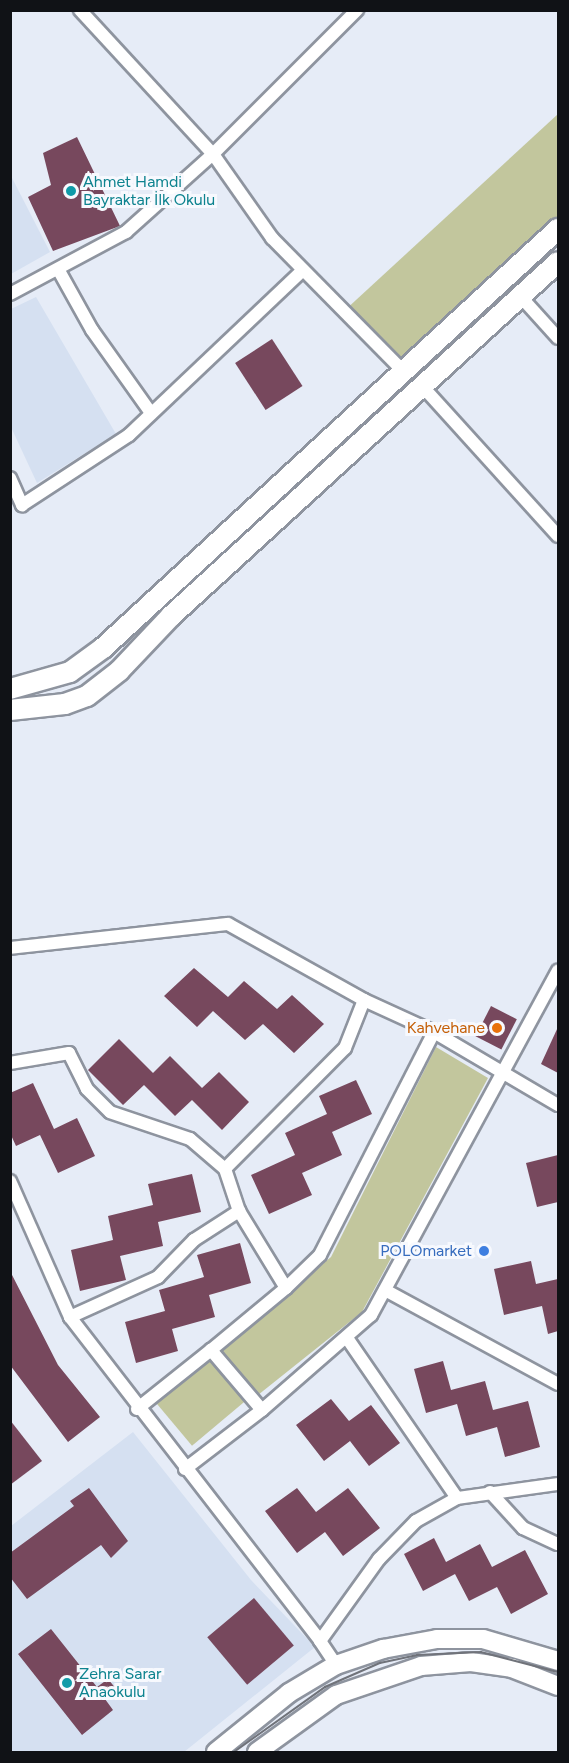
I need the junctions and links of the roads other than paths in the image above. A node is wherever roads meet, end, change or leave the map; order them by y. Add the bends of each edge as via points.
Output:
1 (81, 10) edge
2 (357, 10) edge
3 (213, 154) junction
4 (558, 229) edge
5 (558, 262) edge
6 (58, 268) junction
7 (302, 271) junction
8 (10, 294) edge
9 (521, 297) junction
10 (558, 338) edge
11 (403, 371) junction
12 (423, 387) junction
13 (151, 413) junction
14 (10, 478) edge
15 (558, 536) edge
16 (10, 689) edge
17 (10, 710) edge
18 (10, 948) edge
19 (558, 970) edge
20 (364, 1000) junction
21 (434, 1032) junction
22 (10, 1063) edge
23 (505, 1074) junction
24 (558, 1105) edge
25 (225, 1169) junction
26 (10, 1181) edge
27 (239, 1211) junction
28 (286, 1288) junction
29 (385, 1290) junction
30 (70, 1317) junction
31 (347, 1338) junction
32 (211, 1350) junction
33 (558, 1384) edge
34 (137, 1408) junction
35 (262, 1410) junction
36 (185, 1469) junction
37 (558, 1484) edge
38 (490, 1492) junction
39 (457, 1498) junction
40 (558, 1544) edge
41 (320, 1641) junction
42 (558, 1661) edge
43 (336, 1665) junction
44 (558, 1686) edge
45 (216, 1752) edge
46 (257, 1752) edge

1 - 3 street
2 - 3 street
3 - 6 street via 126,231
3 - 7 street via 224,176
4 - 11 main road
5 - 9 main road
6 - 8 street
6 - 13 street via 92,330
7 - 11 street
7 - 13 street
9 - 10 street
9 - 12 main road
11 - 16 main road via 103,648 70,672
12 - 15 street
12 - 17 main road via 171,616 119,671 87,696
13 - 14 street via 129,435 22,505
18 - 20 street via 228,924
19 - 23 street
20 - 21 street
20 - 25 street via 345,1048
21 - 23 street
21 - 28 street via 320,1254
22 - 25 street via 69,1053 87,1089 110,1112 190,1138
23 - 24 street
23 - 29 street
25 - 27 street
26 - 30 street
27 - 28 street
27 - 30 street via 194,1240 158,1277
28 - 32 street
29 - 31 street
29 - 33 street
30 - 34 street
31 - 35 street
31 - 39 street
32 - 34 street
32 - 35 street
34 - 36 street
35 - 36 street
36 - 41 street
37 - 38 street
38 - 39 street
38 - 40 street via 524,1528
39 - 41 street via 416,1521 379,1559
41 - 43 street
42 - 43 main road via 483,1639 437,1638
43 - 45 main road via 289,1694
44 - 46 main road via 512,1668 471,1662 421,1666 336,1695

